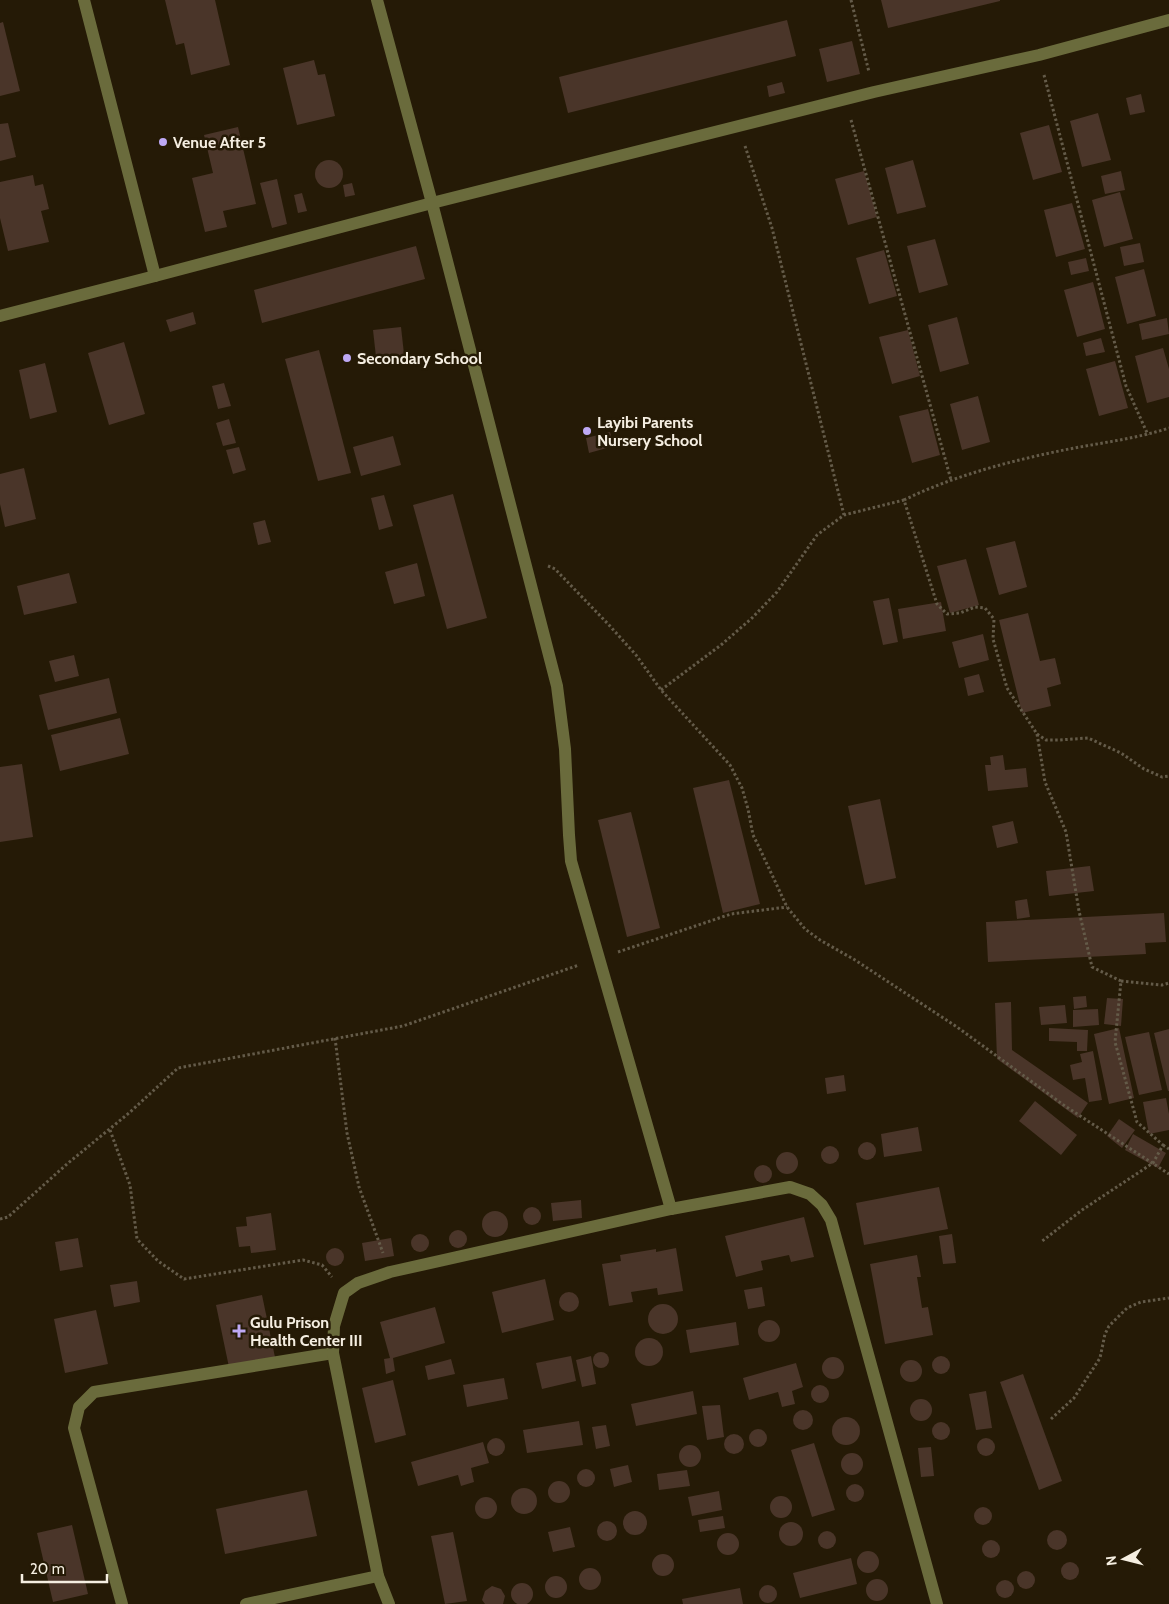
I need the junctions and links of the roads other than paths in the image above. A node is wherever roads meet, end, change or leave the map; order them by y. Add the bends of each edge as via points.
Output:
1 (84, 0) edge
2 (378, 0) edge
3 (1169, 20) edge
4 (432, 203) junction
5 (155, 276) junction
6 (0, 316) edge
7 (671, 1209) junction
8 (333, 1353) junction
9 (378, 1576) junction
10 (122, 1604) edge
11 (246, 1604) edge
12 (389, 1604) edge
13 (937, 1604) edge

1 - 5 street
2 - 4 street
3 - 4 street via 1039,55 874,92
4 - 5 street
4 - 7 street via 557,686 565,749 571,861
5 - 6 street
7 - 8 street via 358,1282 344,1293 334,1326
7 - 13 street via 790,1187 810,1194 822,1205 831,1220
8 - 9 street
8 - 10 street via 94,1392 79,1407 74,1428
9 - 11 street
9 - 12 street

